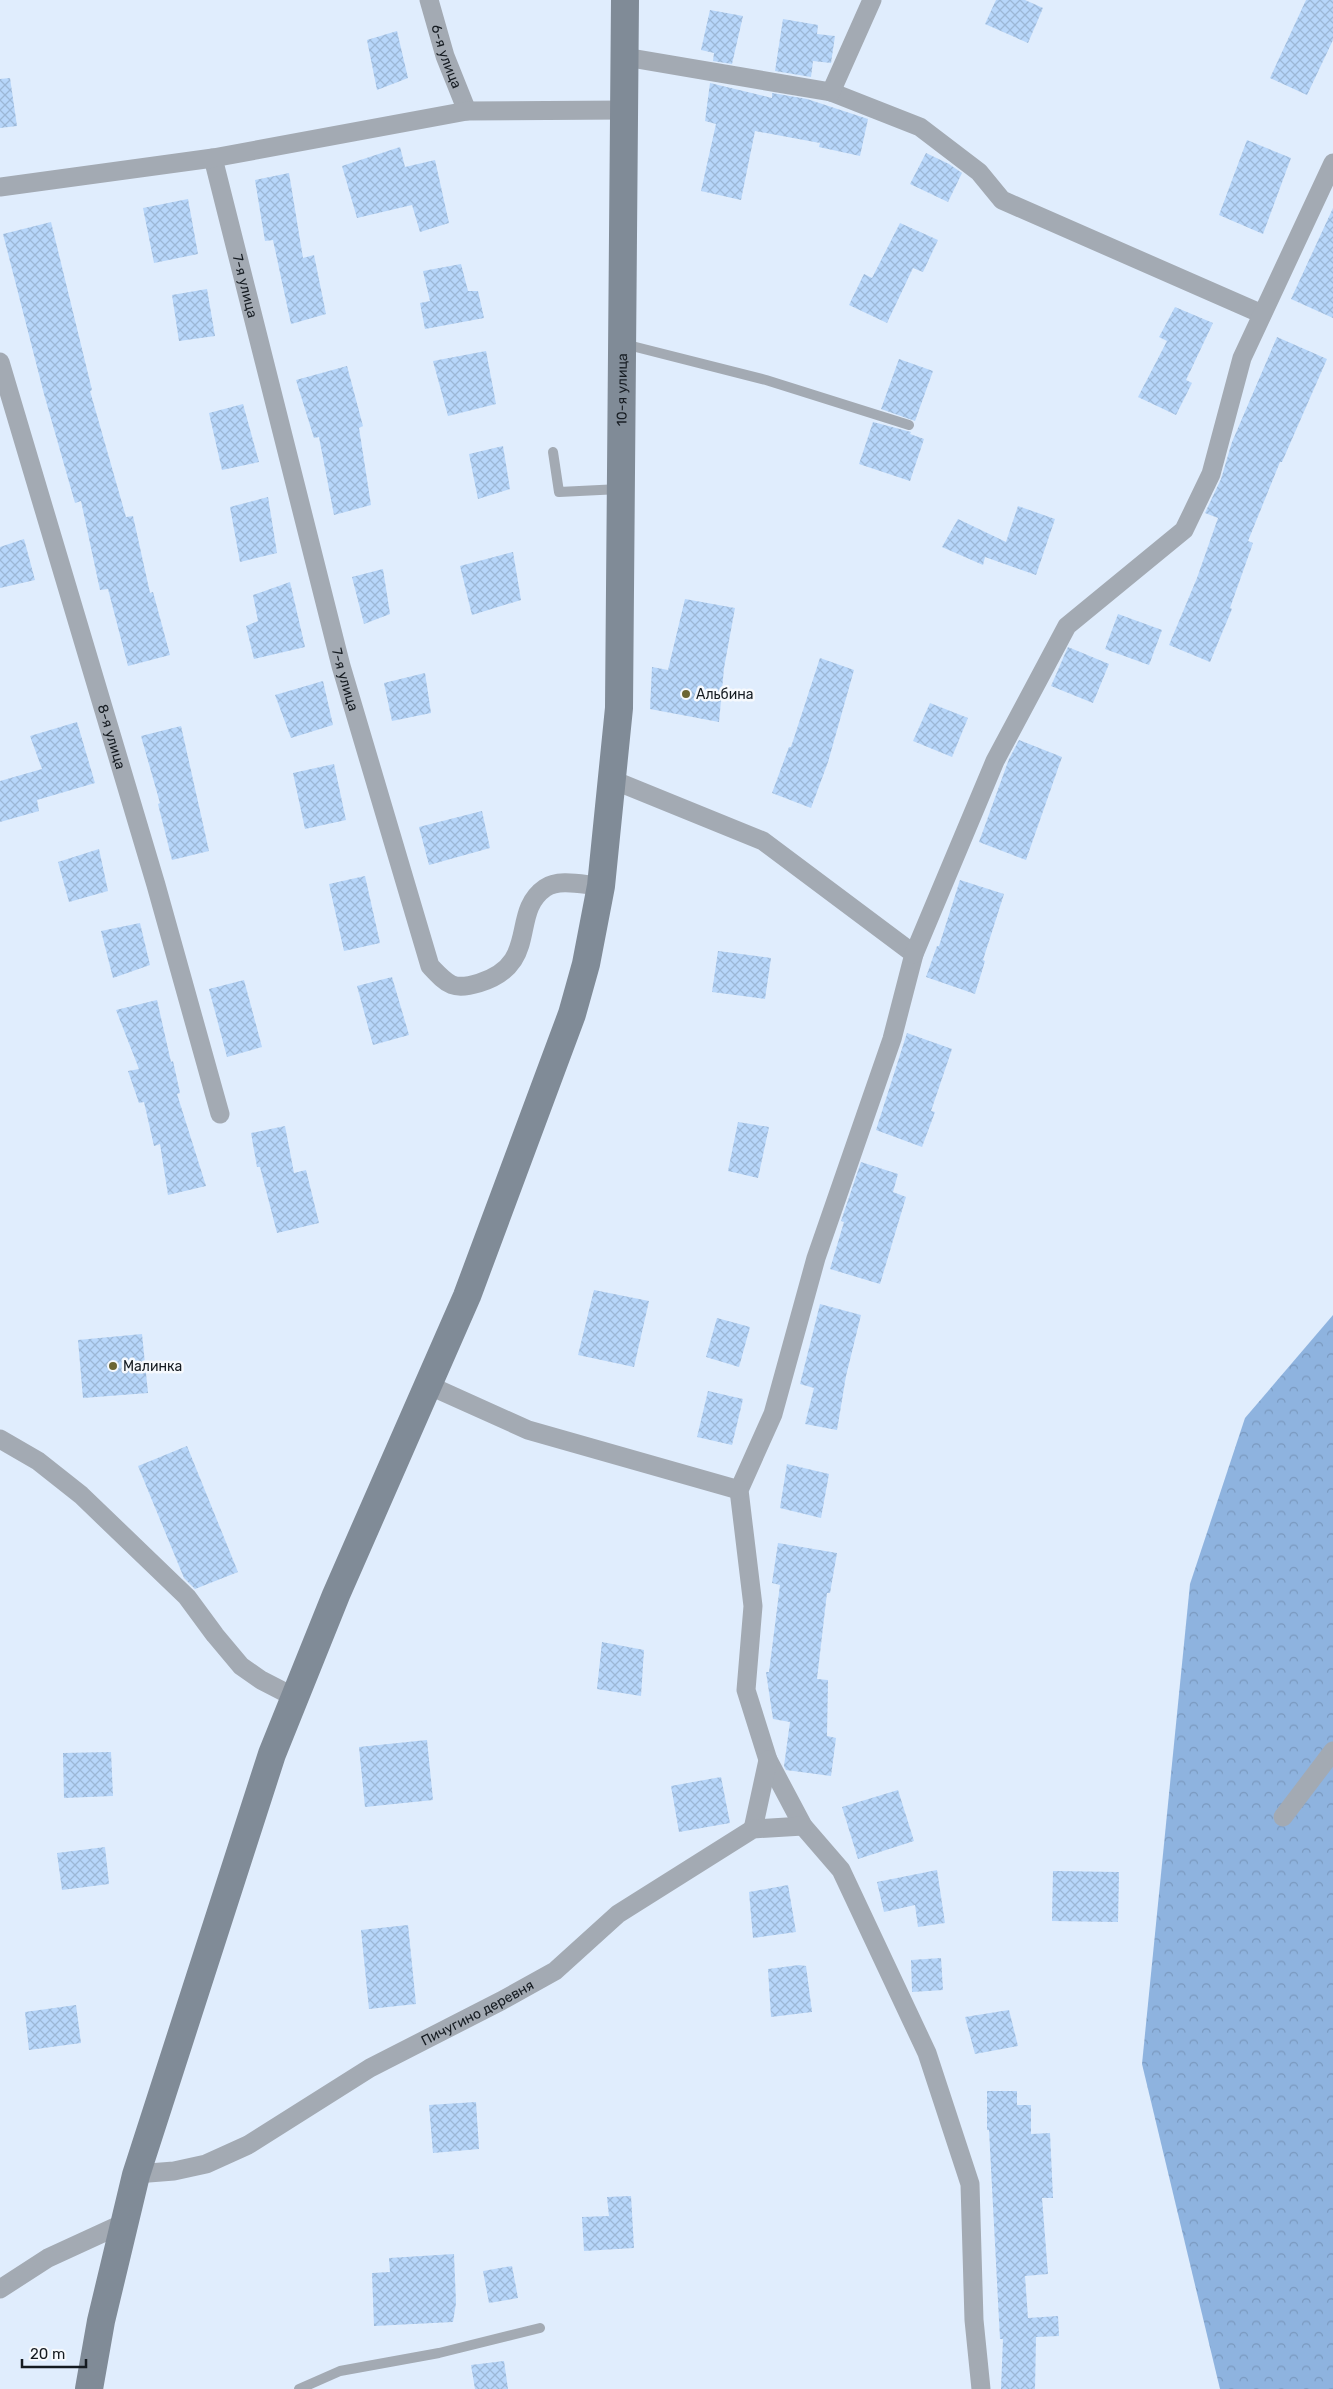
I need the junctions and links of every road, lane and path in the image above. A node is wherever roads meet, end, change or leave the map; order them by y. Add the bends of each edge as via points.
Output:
1 (429, 0) edge
2 (625, 0) edge
3 (872, 0) edge
4 (625, 57) junction
5 (831, 92) junction
6 (624, 110) junction
7 (467, 111) junction
8 (214, 158) junction
9 (1333, 163) edge
10 (0, 187) edge
11 (1262, 314) junction
12 (623, 344) junction
13 (0, 362) edge
14 (909, 425) dead end
15 (553, 452) dead end
16 (622, 489) junction
17 (613, 780) junction
18 (601, 886) junction
19 (914, 954) junction
20 (220, 1114) dead end
21 (428, 1385) junction
22 (0, 1439) edge
23 (739, 1490) junction
24 (294, 1697) junction
25 (1333, 1751) edge
26 (768, 1760) junction
27 (1283, 1818) dead end
28 (803, 1826) junction
29 (753, 1829) junction
30 (136, 2174) junction
31 (122, 2224) junction
32 (4, 2285) edge
33 (540, 2328) dead end
34 (89, 2389) edge
35 (299, 2389) edge
36 (980, 2389) edge

1 - 7 street, 6-я улица via 445,56
2 - 4 street, 10-я улица
3 - 5 street
4 - 5 street
4 - 6 street, 10-я улица
5 - 11 street via 920,127 980,172 1002,200
6 - 7 street
6 - 12 street, 10-я улица
7 - 8 street
8 - 10 street
8 - 18 street, 7-я улица via 341,666 430,966 448,985 465,987 493,979 515,959 528,913 535,898 545,888 556,883
9 - 11 street
11 - 19 street via 1242,358 1211,474 1184,530 1067,626 995,761
12 - 14 lane via 766,380
12 - 16 street, 10-я улица
13 - 20 street, 8-я улица via 156,886
15 - 16 lane via 559,492
16 - 17 street, 10-я улица via 620,674
17 - 18 street, 10-я улица
17 - 19 street via 764,841
18 - 21 street, 10-я улица via 586,964 572,1014 467,1296
19 - 23 street via 892,1039 816,1258 773,1414
21 - 23 street via 528,1430
21 - 24 street, 10-я улица
22 - 24 street via 38,1461 81,1495 187,1597 242,1666
23 - 26 street via 753,1606 746,1690
24 - 30 street, 10-я улица via 272,1754
25 - 27 street
26 - 28 street
26 - 29 street
28 - 29 street, Пичугино деревня
28 - 36 street via 841,1870 927,2053 970,2184 974,2320
29 - 30 street, Пичугино деревня via 618,1914 556,1971 370,2068 248,2145 206,2164 174,2172
30 - 31 street, 10-я улица
31 - 32 street via 48,2258
31 - 34 street, 10-я улица
33 - 35 lane via 439,2354 340,2371

